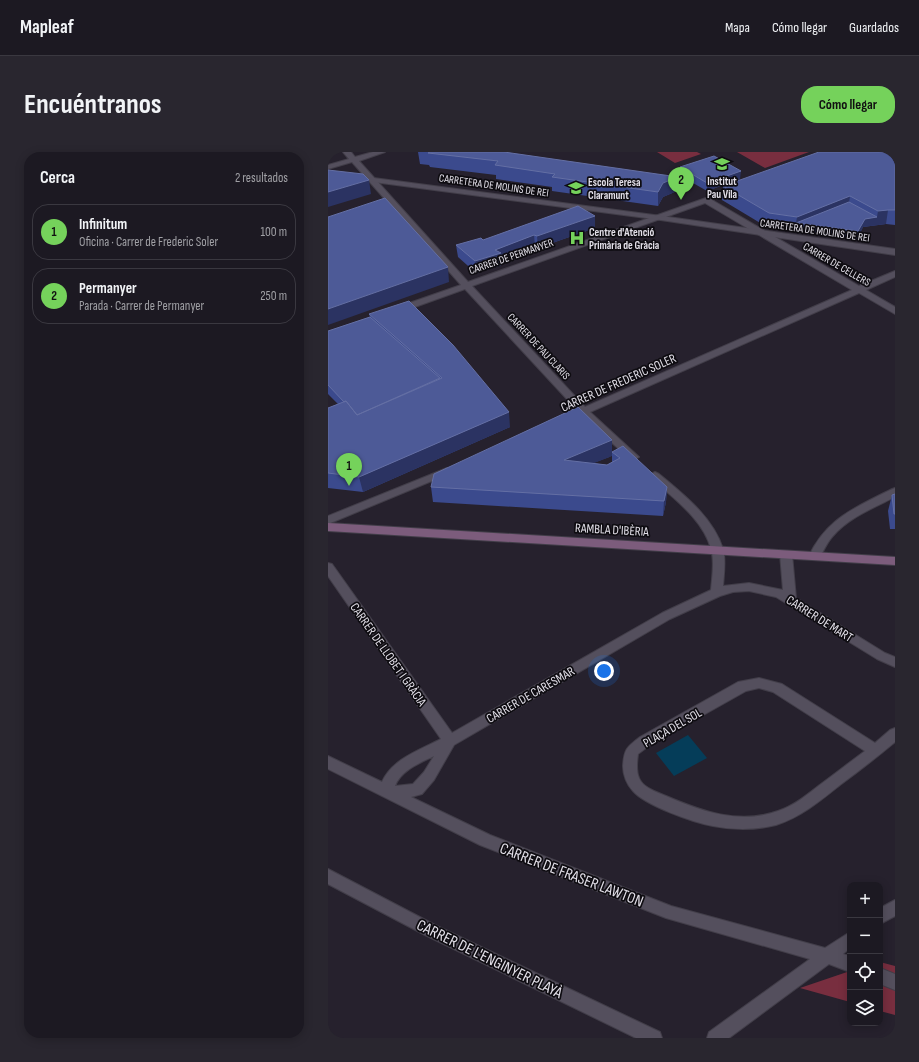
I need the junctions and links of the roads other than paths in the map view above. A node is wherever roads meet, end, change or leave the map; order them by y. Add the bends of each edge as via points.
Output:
1 (347, 152) edge
2 (381, 152) edge
3 (354, 160) junction
4 (328, 167) edge
5 (328, 174) edge
6 (372, 180) junction
7 (743, 186) edge
8 (706, 200) junction
9 (654, 217) junction
10 (760, 233) junction
11 (895, 252) edge
12 (895, 274) edge
13 (466, 284) junction
14 (860, 290) junction
15 (895, 311) edge
16 (386, 314) edge
17 (583, 411) junction
18 (555, 424) edge
19 (457, 467) edge
20 (895, 492) edge
21 (328, 520) edge
22 (328, 527) edge
23 (717, 550) junction
24 (786, 554) junction
25 (815, 556) junction
26 (895, 561) edge
27 (328, 567) edge
28 (717, 592) junction
29 (790, 598) junction
30 (895, 662) edge
31 (895, 734) edge
32 (450, 740) junction
33 (875, 750) junction
34 (328, 762) edge
35 (386, 792) junction
36 (328, 876) edge
37 (895, 907) edge
38 (883, 916) edge
39 (847, 941) edge
40 (827, 956) junction
41 (847, 963) edge
42 (883, 977) edge
43 (895, 982) edge
44 (654, 1038) edge
45 (715, 1038) edge

1 - 3 street, CARRER DE PAU CLARIS
2 - 3 street
3 - 4 street
3 - 6 street, CARRER DE PAU CLARIS
5 - 6 street, CARRETERA DE MOLINS DE REI
6 - 9 street, CARRETERA DE MOLINS DE REI
6 - 13 street, CARRER DE PAU CLARIS
7 - 8 street, CARRER DE PERMANYER
8 - 9 street, CARRER DE PERMANYER
8 - 10 street, CARRER DE CELLERS
9 - 10 street, CARRETERA DE MOLINS DE REI
9 - 13 street, CARRER DE PERMANYER
10 - 11 street, CARRETERA DE MOLINS DE REI
10 - 14 street, CARRER DE CELLERS
12 - 14 street, CARRER DE FREDERIC SOLER
13 - 16 street, CARRER DE PERMANYER
13 - 17 street, CARRER DE PAU CLARIS
14 - 15 street, CARRER DE CELLERS
14 - 17 street, CARRER DE FREDERIC SOLER
17 - 18 street, CARRER DE FREDERIC SOLER
17 - 23 street, CARRER DE PAU CLARIS via 682,500 704,525
19 - 21 street
20 - 25 street via 856,512 836,526 819,545
22 - 23 main road, RAMBLA D'IBÈRIA
23 - 24 main road, RAMBLA D'IBÈRIA
23 - 28 street
24 - 25 main road, RAMBLA D'IBÈRIA
24 - 29 street
25 - 26 main road, RAMBLA D'IBÈRIA
27 - 32 street, CARRER DE LLOBET I GRÀCIA
28 - 29 street, CARRER DE MART via 749,587
28 - 32 street, CARRER DE CARESMAR via 666,616
29 - 30 street, CARRER DE MART via 881,656
31 - 33 street, PLAÇA DEL SOL
32 - 35 street, CARRER DE CARESMAR via 405,764 391,778
32 - 35 street, CARRER DE CARESMAR via 429,776 417,790
33 - 33 street, PLAÇA DEL SOL via 777,688 759,683 744,686 645,741 632,752 629,768 634,784 656,798 704,818 730,822 758,822 785,816 812,799
34 - 35 street, CARRER DE FRASER LAWTON
35 - 40 street, CARRER DE FRASER LAWTON via 486,840 672,913
36 - 44 street, CARRER DE L'ENGINYER PLAYÀ via 430,930
37 - 38 street
39 - 40 street
40 - 41 street, CARRER DE FRASER LAWTON
40 - 45 street
42 - 43 street

